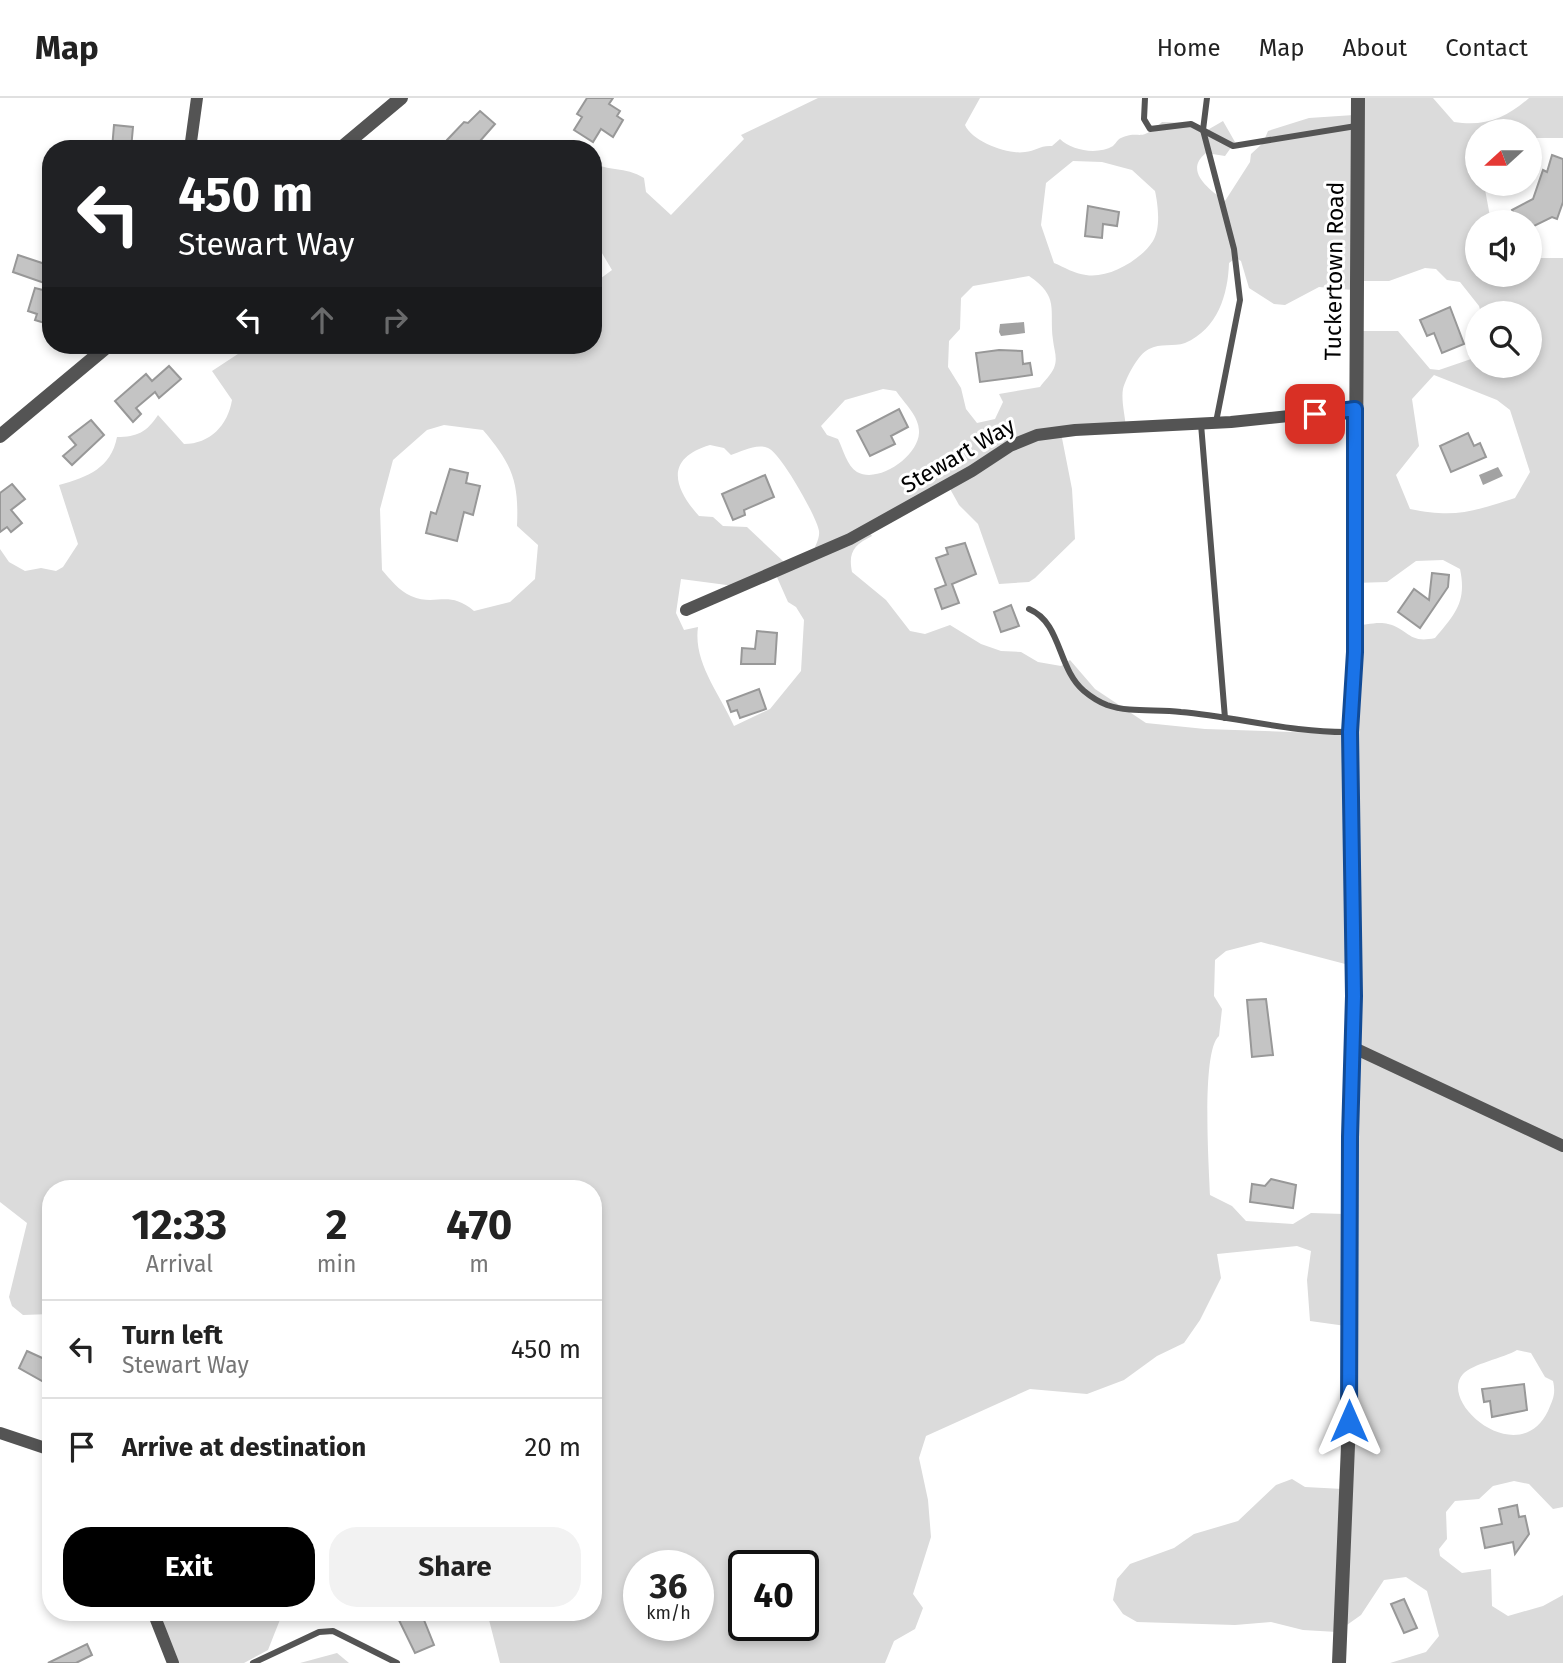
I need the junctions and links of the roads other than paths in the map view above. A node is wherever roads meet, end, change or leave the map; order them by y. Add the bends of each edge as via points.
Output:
1 (197, 98) edge
2 (401, 98) edge
3 (1145, 98) edge
4 (1207, 98) edge
5 (1358, 98) edge
6 (1358, 126) junction
7 (1203, 130) junction
8 (191, 140) edge
9 (351, 140) edge
10 (97, 354) edge
11 (1355, 409) junction
12 (1216, 423) junction
13 (1201, 424) junction
14 (0, 436) edge
15 (1029, 609) dead end
16 (687, 610) dead end
17 (1225, 718) junction
18 (1350, 732) junction
19 (1352, 1047) junction
20 (1563, 1146) edge
21 (0, 1433) edge
22 (42, 1447) edge
23 (157, 1621) edge
24 (173, 1663) edge
25 (253, 1663) edge
26 (397, 1663) edge
27 (1339, 1663) edge

1 - 8 street
2 - 9 street
3 - 7 lane via 1144,119 1150,129 1191,124
4 - 7 lane
5 - 6 street, Tuckertown Road
6 - 7 lane via 1233,146
6 - 11 street, Tuckertown Road
7 - 12 lane via 1234,249 1240,300
10 - 14 street
11 - 12 street, Stewart Way
11 - 18 street, Tuckertown Road via 1355,652
12 - 13 street, Stewart Way
13 - 16 street, Stewart Way via 1037,435 1010,446 850,540
13 - 17 lane
15 - 17 lane via 1041,614 1049,625 1072,678 1105,704
17 - 18 lane via 1286,730
18 - 19 street, Tuckertown Road
19 - 20 street
19 - 27 street, Tuckertown Road via 1349,1430
21 - 22 street
23 - 24 street
25 - 26 lane via 319,1632 333,1631

